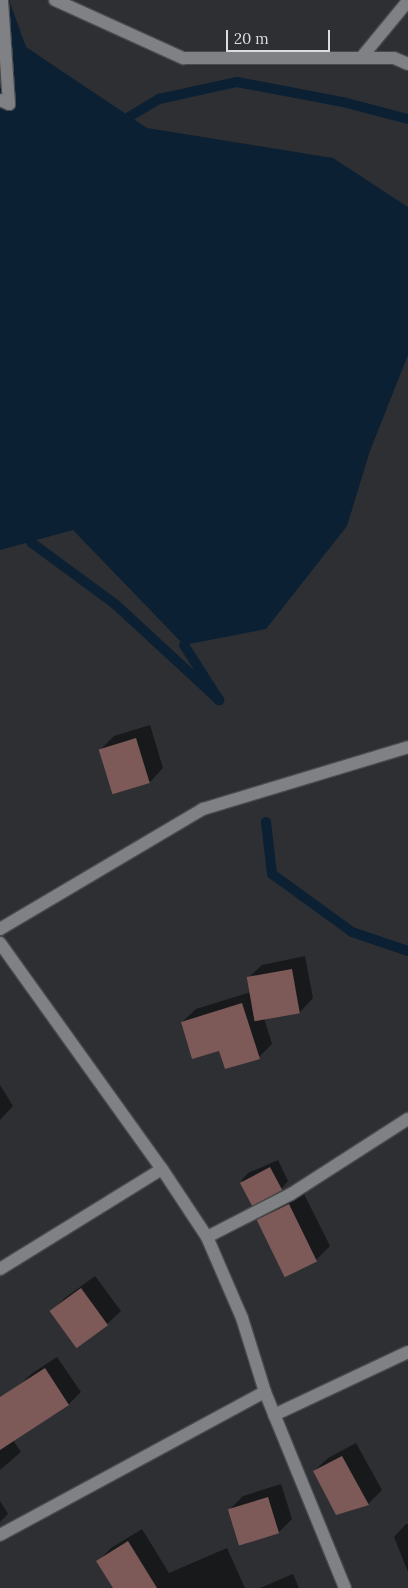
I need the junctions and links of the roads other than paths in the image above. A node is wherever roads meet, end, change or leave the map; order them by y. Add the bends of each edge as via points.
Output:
1 (2, 0) edge
2 (55, 0) edge
3 (408, 1) edge
4 (362, 58) junction
5 (408, 64) edge
6 (0, 100) edge
7 (408, 747) edge
8 (0, 929) edge
9 (0, 943) edge
10 (408, 1119) edge
11 (162, 1169) junction
12 (207, 1237) junction
13 (0, 1269) edge
14 (408, 1352) edge
15 (265, 1392) junction
16 (274, 1415) junction
17 (0, 1535) edge
18 (345, 1588) edge

1 - 6 street via 9,104
2 - 4 street via 182,58
3 - 4 street
4 - 5 street via 394,58
7 - 8 street via 203,809
9 - 11 street
10 - 12 street via 291,1194
11 - 12 street
11 - 13 street
12 - 15 street via 242,1318
14 - 16 street
15 - 16 street
15 - 17 street
16 - 18 street

